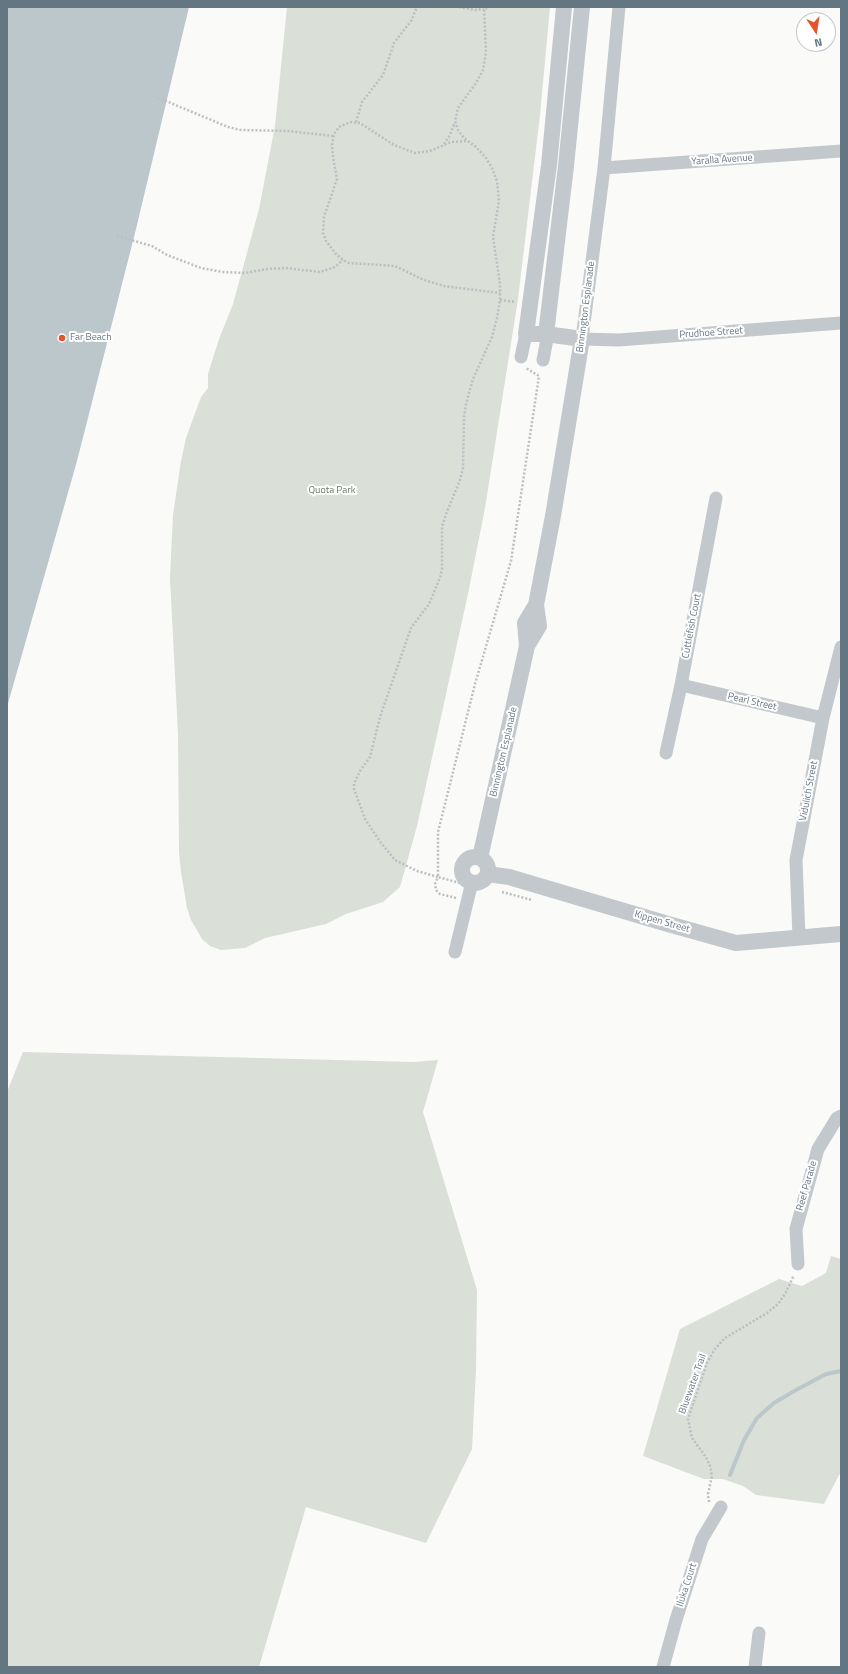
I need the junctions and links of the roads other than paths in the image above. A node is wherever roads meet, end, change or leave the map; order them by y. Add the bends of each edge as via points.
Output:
1 (564, 7) edge
2 (582, 7) edge
3 (619, 7) edge
4 (841, 151) edge
5 (604, 168) junction
6 (841, 324) edge
7 (526, 334) junction
8 (547, 334) junction
9 (582, 339) junction
10 (521, 357) dead end
11 (543, 360) dead end
12 (716, 498) dead end
13 (841, 648) edge
14 (681, 685) junction
15 (823, 718) junction
16 (666, 753) dead end
17 (480, 858) junction
18 (488, 874) junction
19 (472, 882) junction
20 (841, 934) edge
21 (799, 937) junction
22 (455, 952) dead end
23 (841, 1116) edge
24 (798, 1264) road end
25 (721, 1507) dead end
26 (759, 1633) dead end
27 (663, 1667) edge
28 (755, 1667) edge

1 - 7 street via 548,172
2 - 8 street
3 - 5 street, Binnington Esplanade
4 - 5 street, Yaralla Avenue
5 - 9 street, Binnington Esplanade
6 - 9 street, Prudhoe Street via 619,340
7 - 8 street
7 - 10 street
8 - 9 street
8 - 11 street
9 - 17 street, Binnington Esplanade via 536,605 525,623 528,646
12 - 14 street, Cuttlefish Court
13 - 15 street, Vidulich Street
14 - 15 street, Pearl Street
14 - 16 street, Cuttlefish Court
15 - 21 street, Vidulich Street via 796,860
17 - 18 street via 487,864
17 - 19 street via 471,858 463,866 465,878
18 - 19 street via 480,882
18 - 21 street, Kippen Street via 509,877 736,942
19 - 22 street
20 - 21 street, Kippen Street
23 - 24 street, Reef Parade via 837,1118 818,1149 796,1229
25 - 27 street, Iluka Court via 702,1539
26 - 28 street

